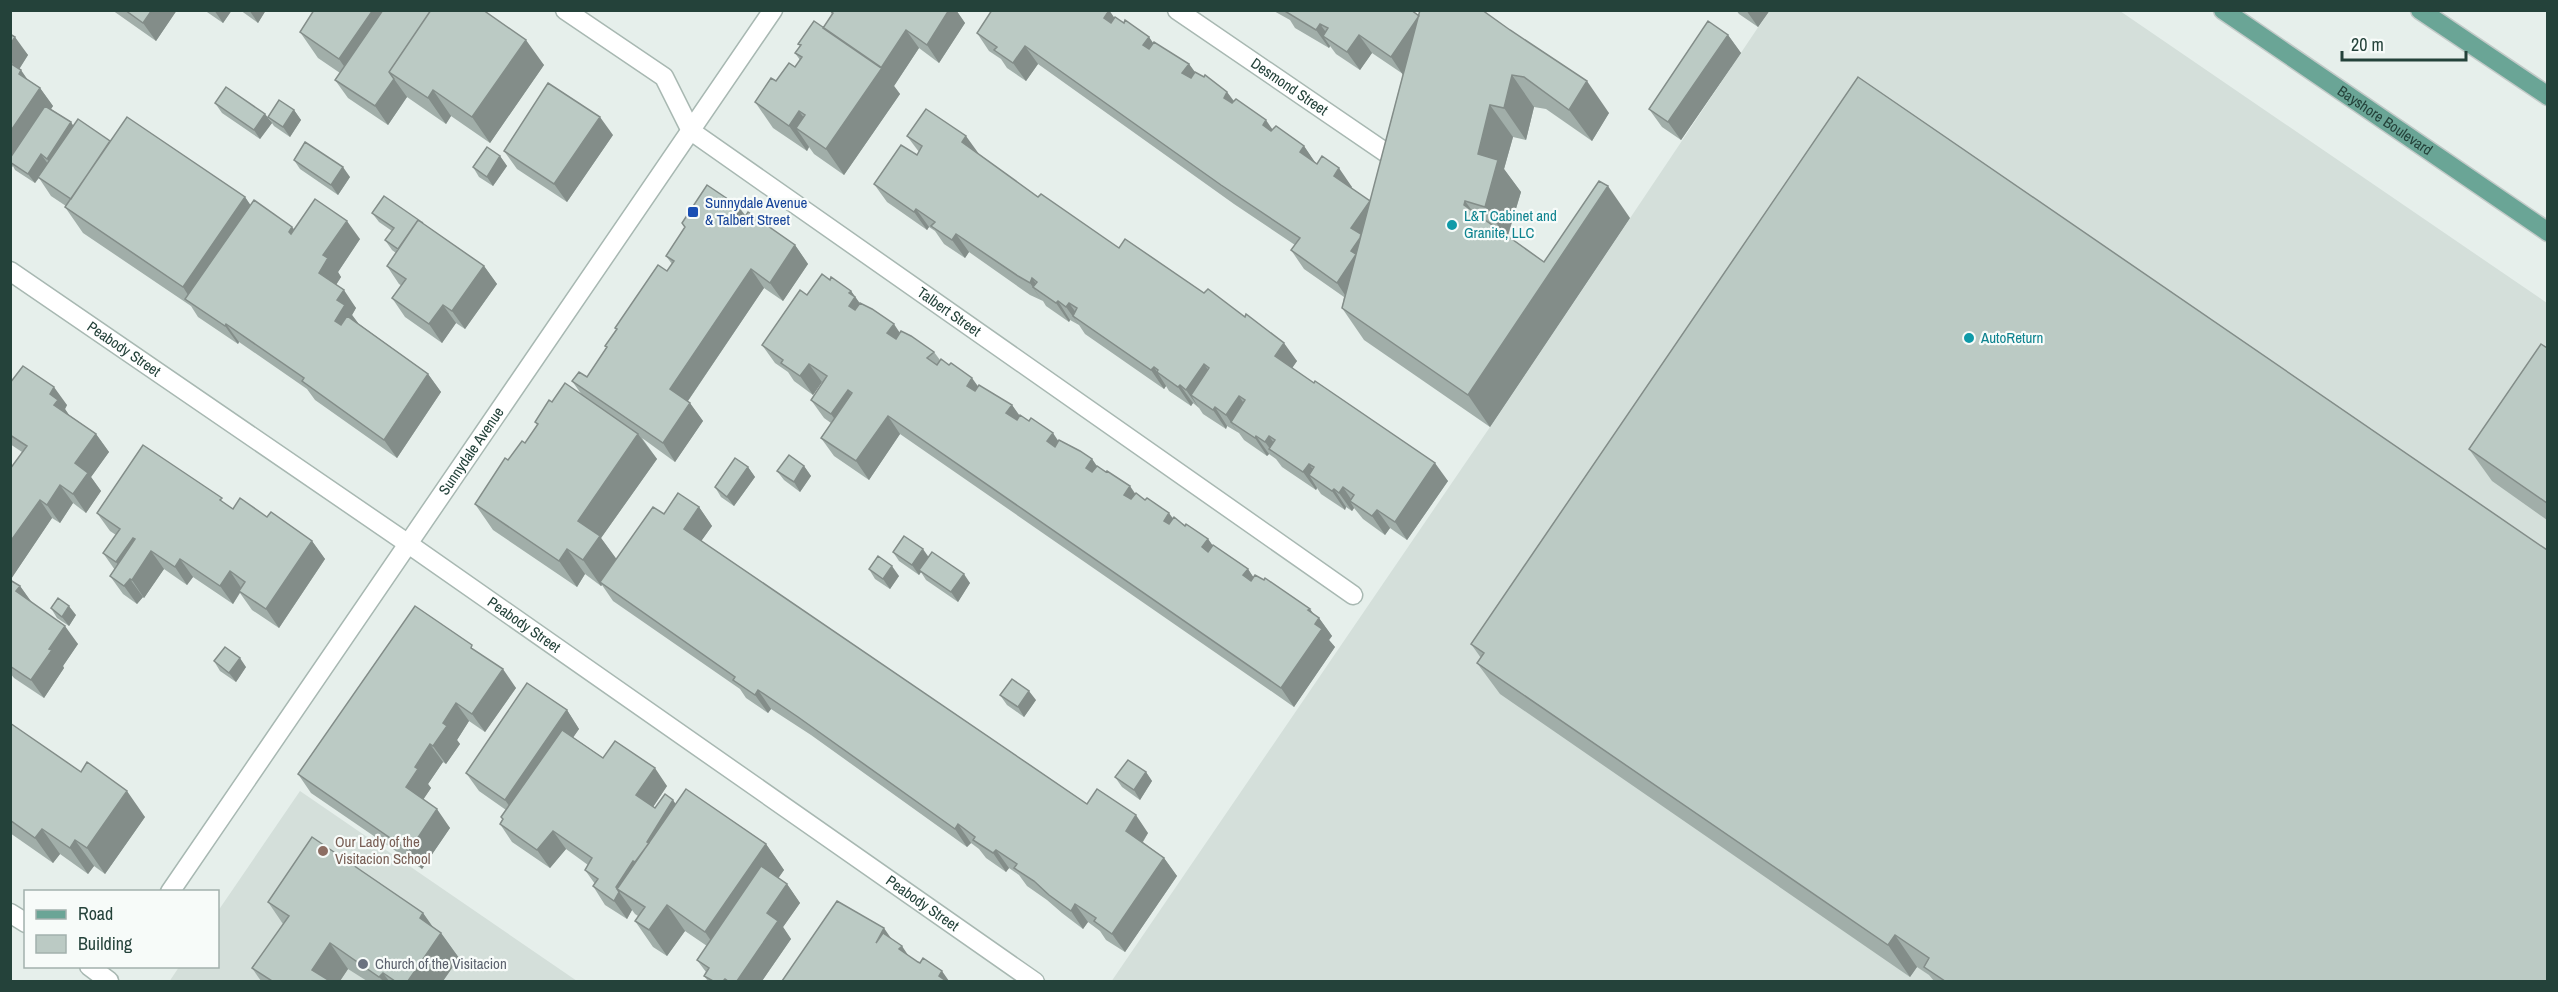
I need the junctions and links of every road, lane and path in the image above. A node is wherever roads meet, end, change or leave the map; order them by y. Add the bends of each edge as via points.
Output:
1 (565, 10) edge
2 (773, 10) edge
3 (1177, 10) edge
4 (2223, 10) edge
5 (2420, 10) edge
6 (2547, 96) edge
7 (691, 130) junction
8 (1401, 163) edge
9 (2547, 232) edge
10 (10, 271) edge
11 (407, 543) junction
12 (1353, 595) dead end
13 (171, 890) edge
14 (10, 913) edge
15 (24, 922) edge
16 (94, 968) edge
17 (112, 976) edge
18 (1035, 981) edge

1 - 7 street, Talbert Street via 664,77
2 - 7 street, Sunnydale Avenue
3 - 8 street, Desmond Street
4 - 9 main road, Bayshore Boulevard
5 - 6 main road
7 - 11 street, Sunnydale Avenue
7 - 12 street, Talbert Street
10 - 11 street, Peabody Street
11 - 13 street, Sunnydale Avenue
11 - 18 street, Peabody Street
14 - 15 street
16 - 17 street

